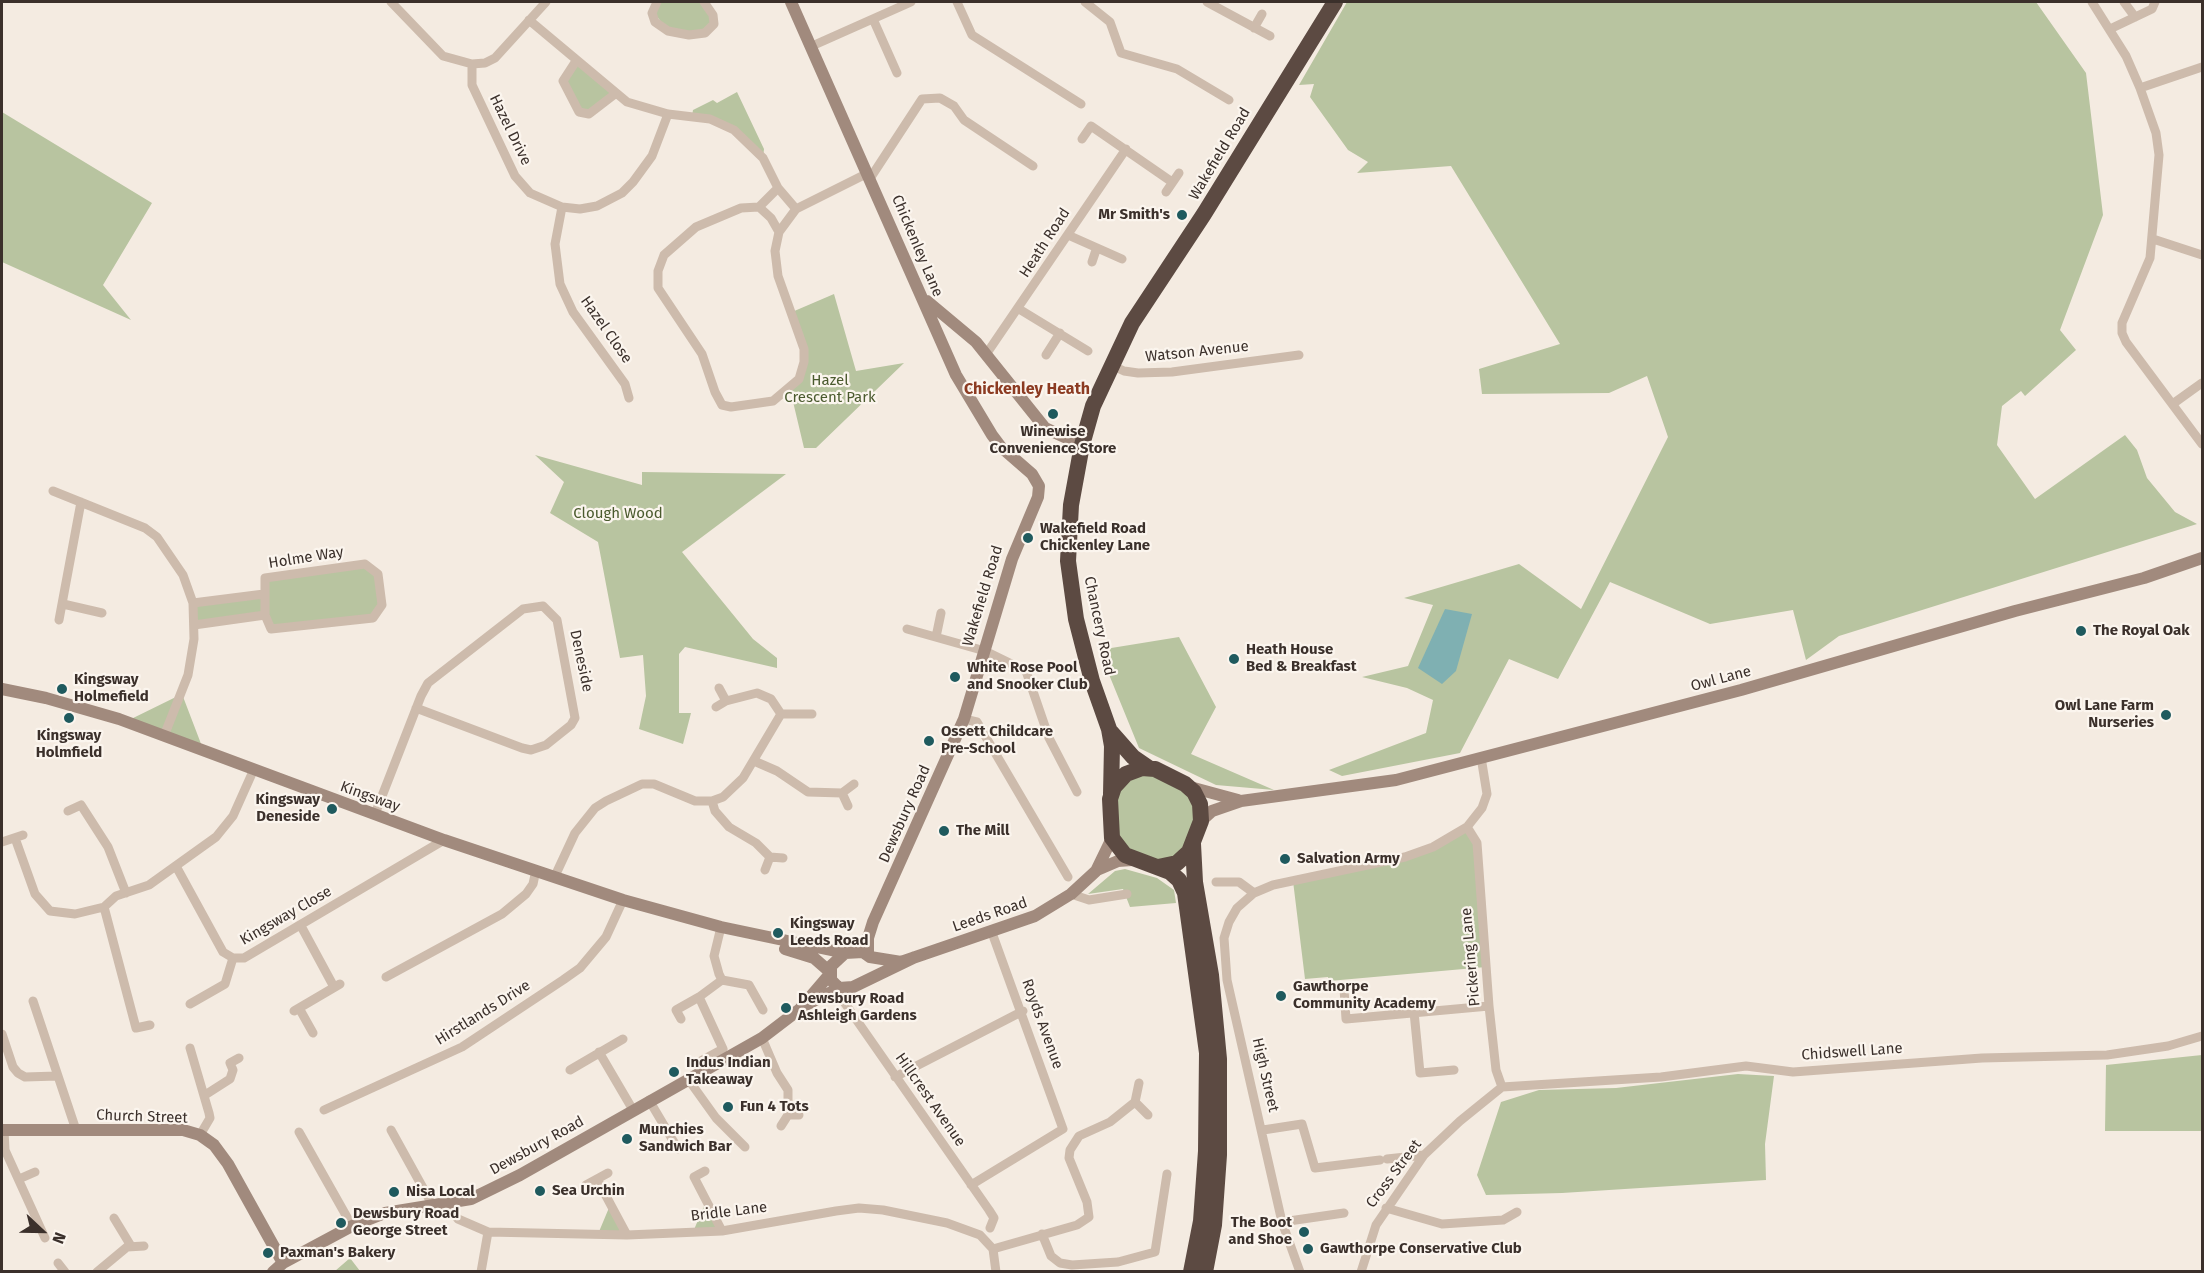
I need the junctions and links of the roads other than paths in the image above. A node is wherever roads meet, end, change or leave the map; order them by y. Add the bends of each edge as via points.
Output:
1 (391, 2) edge
2 (546, 2) edge
3 (657, 2) edge
4 (704, 2) edge
5 (791, 2) edge
6 (911, 2) edge
7 (957, 2) edge
8 (1085, 2) edge
9 (1207, 2) edge
10 (1335, 2) edge
11 (2092, 2) edge
12 (2124, 2) edge
13 (2155, 2) edge
14 (892, 6) edge
15 (1262, 14) dead end
16 (2135, 17) junction
17 (873, 19) junction
18 (529, 20) junction
19 (1254, 28) junction
20 (2110, 29) junction
21 (1270, 36) dead end
22 (812, 46) junction
23 (576, 61) junction
24 (471, 64) junction
25 (2202, 67) edge
26 (897, 73) dead end
27 (2140, 88) junction
28 (615, 94) junction
29 (1229, 100) dead end
30 (1081, 104) dead end
31 (668, 114) junction
32 (1082, 139) dead end
33 (1126, 149) junction
34 (1034, 166) dead end
35 (1179, 173) dead end
36 (869, 175) junction
37 (1172, 182) junction
38 (778, 188) junction
39 (1166, 192) dead end
40 (561, 207) junction
41 (759, 207) junction
42 (796, 209) junction
43 (779, 232) junction
44 (1068, 235) junction
45 (2153, 239) junction
46 (1096, 250) junction
47 (2202, 255) edge
48 (1122, 259) dead end
49 (1092, 262) dead end
50 (921, 296) junction
51 (1019, 309) junction
52 (1132, 323) joint
53 (956, 325) junction
54 (939, 333) junction
55 (1060, 333) junction
56 (1088, 351) dead end
57 (987, 353) junction
58 (1046, 355) dead end
59 (1299, 355) dead end
60 (1111, 364) junction
61 (2202, 383) edge
62 (628, 398) dead end
63 (2174, 403) junction
64 (2202, 444) edge
65 (1082, 445) junction
66 (1040, 486) joint
67 (53, 491) dead end
68 (81, 502) junction
69 (2202, 558) edge
70 (264, 594) junction
71 (192, 603) junction
72 (63, 604) junction
73 (102, 613) dead end
74 (941, 614) dead end
75 (265, 615) junction
76 (59, 620) dead end
77 (194, 625) junction
78 (907, 629) dead end
79 (936, 637) junction
80 (985, 651) junction
81 (719, 688) dead end
82 (2, 689) edge
83 (726, 701) junction
84 (716, 707) dead end
85 (416, 708) junction
86 (781, 714) junction
87 (812, 714) dead end
88 (964, 719) junction
89 (1109, 729) junction
90 (164, 736) junction
91 (1481, 757) junction
92 (754, 761) junction
93 (1149, 768) junction
94 (254, 769) junction
95 (854, 784) dead end
96 (1190, 787) junction
97 (1077, 792) dead end
98 (842, 793) junction
99 (1111, 794) junction
100 (712, 801) junction
101 (1241, 801) junction
102 (848, 806) dead end
103 (68, 811) dead end
104 (375, 814) junction
105 (1201, 821) junction
106 (1467, 827) junction
107 (1112, 838) junction
108 (444, 840) junction
109 (2, 842) edge
110 (1192, 844) junction
111 (770, 857) junction
112 (783, 858) dead end
113 (1132, 860) junction
114 (1158, 867) junction
115 (177, 868) junction
116 (536, 870) junction
117 (765, 870) dead end
118 (1096, 871) junction
119 (555, 876) junction
120 (1068, 877) dead end
121 (1216, 882) dead end
122 (126, 893) junction
123 (1254, 893) junction
124 (1071, 894) junction
125 (1127, 894) dead end
126 (623, 900) junction
127 (104, 907) junction
128 (873, 922) junction
129 (301, 926) junction
130 (726, 928) junction
131 (991, 930) junction
132 (846, 953) junction
133 (869, 956) junction
134 (915, 957) junction
135 (233, 958) junction
136 (830, 973) junction
137 (386, 977) dead end
138 (870, 978) junction
139 (722, 980) junction
140 (839, 988) junction
141 (1344, 989) dead end
142 (699, 997) junction
143 (33, 1001) dead end
144 (190, 1004) dead end
145 (1490, 1006) junction
146 (800, 1009) junction
147 (763, 1010) dead end
148 (1023, 1011) junction
149 (1414, 1012) junction
150 (681, 1019) dead end
151 (150, 1025) dead end
152 (313, 1033) dead end
153 (2, 1034) edge
154 (2202, 1036) edge
155 (762, 1038) junction
156 (623, 1039) dead end
157 (190, 1048) dead end
158 (599, 1052) junction
159 (239, 1058) dead end
160 (699, 1062) dead end
161 (570, 1070) dead end
162 (1454, 1071) dead end
163 (57, 1076) junction
164 (895, 1077) junction
165 (688, 1079) junction
166 (1139, 1083) dead end
167 (1502, 1087) junction
168 (205, 1095) junction
169 (649, 1100) junction
170 (1135, 1102) junction
171 (324, 1110) dead end
172 (633, 1110) junction
173 (789, 1115) junction
174 (799, 1115) dead end
175 (1148, 1115) dead end
176 (782, 1126) dead end
177 (3, 1130) edge
178 (76, 1130) junction
179 (390, 1130) dead end
180 (1263, 1130) junction
181 (299, 1132) dead end
182 (200, 1135) junction
183 (746, 1147) dead end
184 (678, 1149) dead end
185 (1424, 1155) junction
186 (705, 1171) dead end
187 (36, 1172) dead end
188 (608, 1173) dead end
189 (1167, 1174) dead end
190 (19, 1179) junction
191 (597, 1179) junction
192 (586, 1185) dead end
193 (971, 1185) junction
194 (439, 1205) junction
195 (1386, 1208) junction
196 (1517, 1212) dead end
197 (1344, 1213) dead end
198 (114, 1218) dead end
199 (1282, 1222) junction
200 (352, 1226) junction
201 (990, 1228) dead end
202 (722, 1231) junction
203 (488, 1232) junction
204 (1042, 1234) junction
205 (627, 1235) junction
206 (45, 1238) dead end
207 (131, 1246) junction
208 (144, 1246) dead end
209 (993, 1249) junction
210 (58, 1263) dead end
211 (283, 1263) junction
212 (65, 1272) edge
213 (97, 1272) edge
214 (273, 1272) edge
215 (481, 1272) edge
216 (996, 1272) edge
217 (1191, 1272) edge
218 (1205, 1272) edge
219 (1300, 1272) edge
220 (1361, 1272) edge

1 - 24 street via 444,56
2 - 18 street
3 - 4 street via 652,13 655,22 668,31 688,35 705,33 714,24
5 - 22 main road, Chickenley Lane
6 - 14 street
7 - 30 street via 972,35
8 - 29 street via 1110,22 1121,53 1177,69
9 - 19 street
10 - 52 highway, Wakefield Road
11 - 20 street
12 - 16 street
13 - 16 street via 2152,9
14 - 17 street
15 - 19 street
16 - 20 street
17 - 22 street
17 - 26 street
18 - 23 street
18 - 24 street via 495,58
19 - 21 street
20 - 27 street
22 - 36 main road, Chickenley Lane
23 - 28 street
23 - 28 street via 563,81 579,112 589,114
24 - 40 street, Hazel Drive via 472,85 515,176 530,193
25 - 27 street
27 - 45 street via 2156,133 2159,155
28 - 31 street via 635,105
31 - 38 street via 710,118 734,130 763,158
31 - 40 street, Hazel Drive via 652,156 622,193 597,206
32 - 33 street via 1091,126
33 - 37 street
33 - 44 street, Heath Road
34 - 36 street via 964,120 954,106 940,98 922,99
35 - 37 street
36 - 42 street
36 - 50 main road, Chickenley Lane
37 - 39 street
38 - 41 street
38 - 42 street
40 - 62 street, Hazel Close via 555,244 560,284 573,312 625,384
41 - 43 street
41 - 43 street via 741,208 696,226 664,255 658,271 658,288 702,354 722,405 773,401 790,389 802,372 802,338 778,276 775,251
42 - 43 street
44 - 46 street
44 - 51 street, Heath Road
45 - 47 street
45 - 63 street via 2150,258 2122,323 2122,333
46 - 48 street
46 - 49 street
50 - 53 main road
50 - 54 main road, Chickenley Lane
51 - 55 street
51 - 57 street, Heath Road
52 - 60 highway, Chancery Road
53 - 54 main road
53 - 57 main road
54 - 66 main road, Chickenley Lane via 956,375 992,435
55 - 56 street
55 - 58 street
57 - 65 main road via 1046,428
59 - 60 street, Watson Avenue via 1287,351 1172,372 1138,373
60 - 65 highway, Chancery Road
61 - 63 street
63 - 64 street
65 - 89 highway, Chancery Road via 1071,505 1068,561 1076,619
66 - 80 main road, Wakefield Road via 1012,559
67 - 68 street
68 - 71 street via 132,521 158,537 183,575
68 - 72 street
69 - 91 main road, Owl Lane via 2144,578 2015,610 1741,690
70 - 71 street, Holme Way
70 - 75 street, Holme Way
70 - 75 street, Holme Way via 265,578 365,564 378,574 382,605 373,618 271,629
71 - 77 street
72 - 73 street
72 - 76 street
74 - 79 street
75 - 77 street
77 - 90 street via 188,675
78 - 79 street
79 - 80 street
80 - 88 main road, Wakefield Road
80 - 97 street via 1026,671 1049,738
81 - 83 street
82 - 90 main road, Kingsway via 74,706
83 - 84 street
83 - 86 street via 757,693 771,699
85 - 85 street, Deneside via 428,683 523,609 543,606 557,620 575,718 546,745 531,750 522,748
85 - 104 street, Deneside
86 - 87 street
86 - 92 street
88 - 120 street via 977,722
88 - 128 main road, Dewsbury Road
89 - 93 highway, Chancery Road via 1133,758
89 - 99 highway, Chancery Road
90 - 94 main road, Kingsway
91 - 101 main road, Owl Lane via 1396,780
91 - 106 street via 1487,794
92 - 98 street via 808,792
92 - 100 street via 737,786
93 - 96 highway
93 - 99 highway via 1126,774
94 - 104 main road, Kingsway
94 - 115 street via 240,804 225,827
95 - 98 street
96 - 101 main road, Owl Lane
96 - 105 highway via 1200,804
98 - 102 street
99 - 107 highway
100 - 111 street via 721,821
100 - 119 street via 686,799 654,784 628,789 595,808 585,819
101 - 105 main road, Owl Lane via 1219,808
103 - 122 street via 81,805 108,847
104 - 108 main road, Kingsway
105 - 110 highway
106 - 123 street via 1433,847 1405,857 1273,885
106 - 145 street, Pickering Lane via 1477,843
107 - 113 highway
107 - 118 main road, Leeds Road
108 - 116 main road, Kingsway
108 - 129 street, Kingsway Close
109 - 127 street via 19,837 35,894 50,911 75,914
110 - 114 highway via 1177,863
110 - 218 highway via 1219,1059 1219,1155 1214,1226
111 - 112 street
111 - 117 street
113 - 114 highway
113 - 118 main road, Leeds Road via 1118,861
114 - 217 highway via 1179,880 1185,893 1207,1053 1201,1221
115 - 122 street
115 - 135 street, Kingsway Close via 219,946
116 - 119 main road, Kingsway
116 - 137 street via 533,884 515,904
118 - 124 main road, Leeds Road
119 - 126 main road, Kingsway
121 - 123 street via 1239,882
122 - 127 street
123 - 180 street, High Street via 1229,922 1224,955
124 - 125 street via 1089,900
124 - 131 main road, Leeds Road via 1035,916
126 - 130 main road, Kingsway
126 - 171 street, Hirstlands Drive via 606,937 563,980 462,1047
127 - 151 street via 136,1028
128 - 132 main road, Dewsbury Road
128 - 133 main road, Dewsbury Road via 868,938
129 - 135 street, Kingsway Close via 249,957
129 - 152 street via 337,985 296,1009
130 - 132 main road, Kingsway
130 - 136 main road, Kingsway via 814,958
130 - 139 street via 714,956
131 - 134 main road, Leeds Road
131 - 148 street, Royds Avenue
132 - 133 main road
132 - 136 main road via 834,961
133 - 134 main road, Leeds Road via 901,962
133 - 138 main road
134 - 138 main road, Leeds Road
135 - 144 street via 225,984
136 - 140 main road
136 - 146 main road, Dewsbury Road
138 - 140 main road via 854,987
139 - 142 street
139 - 147 street via 749,986
140 - 146 main road, Dewsbury Road
140 - 164 street, Hillcrest Avenue via 844,1002
141 - 149 street via 1346,1019
142 - 150 street via 676,1010
142 - 160 street via 723,1049
143 - 163 street
145 - 149 street
145 - 167 street, Pickering Lane via 1496,1070
146 - 155 main road, Dewsbury Road
148 - 164 street
148 - 193 street, Royds Avenue via 1063,1129
149 - 162 street via 1420,1073
153 - 163 street via 18,1073 25,1077
154 - 167 street, Chidswell Lane via 2168,1046 2107,1055 1982,1058 1792,1072 1746,1066 1661,1077
155 - 165 main road, Dewsbury Road
155 - 173 street via 788,1090
156 - 158 street
157 - 168 street
158 - 161 street
158 - 172 street
159 - 168 street via 230,1063 230,1079
163 - 178 street
164 - 193 street, Hillcrest Avenue
165 - 169 main road, Dewsbury Road
165 - 183 street via 716,1118
166 - 170 street
167 - 185 street, Cross Street
168 - 182 street via 210,1118
169 - 172 main road, Dewsbury Road
169 - 184 street
170 - 175 street
170 - 204 street via 1110,1122 1079,1136 1070,1150 1089,1217 1077,1225
172 - 194 main road, Dewsbury Road via 514,1178 471,1199
173 - 174 street
173 - 176 street
177 - 178 main road, Church Street
177 - 190 street via 5,1150
178 - 182 main road, Church Street via 183,1130
179 - 194 street, Bridle Lane
180 - 185 street via 1302,1124 1315,1168
180 - 199 street, High Street
181 - 200 street
182 - 211 main road, Church Street via 214,1145 228,1164
185 - 195 street, Cross Street
186 - 202 street via 694,1177
187 - 190 street
188 - 191 street
189 - 204 street via 1155,1252 1118,1262 1072,1265 1051,1256
190 - 206 street
191 - 192 street
191 - 205 street
193 - 201 street, Hillcrest Avenue via 994,1218
194 - 200 main road, Dewsbury Road via 385,1213
194 - 203 street, Bridle Lane via 458,1219
195 - 196 street via 1442,1224 1503,1220
195 - 220 street, Cross Street via 1371,1236
197 - 199 street
198 - 207 street
199 - 219 street, High Street
200 - 211 main road, Dewsbury Road
202 - 205 street, Bridle Lane
202 - 209 street, Bridle Lane via 859,1208 968,1229 988,1241
203 - 205 street, Bridle Lane
203 - 215 street
204 - 209 street
207 - 208 street
207 - 213 street
209 - 216 street
210 - 212 street
211 - 214 main road, Dewsbury Road

